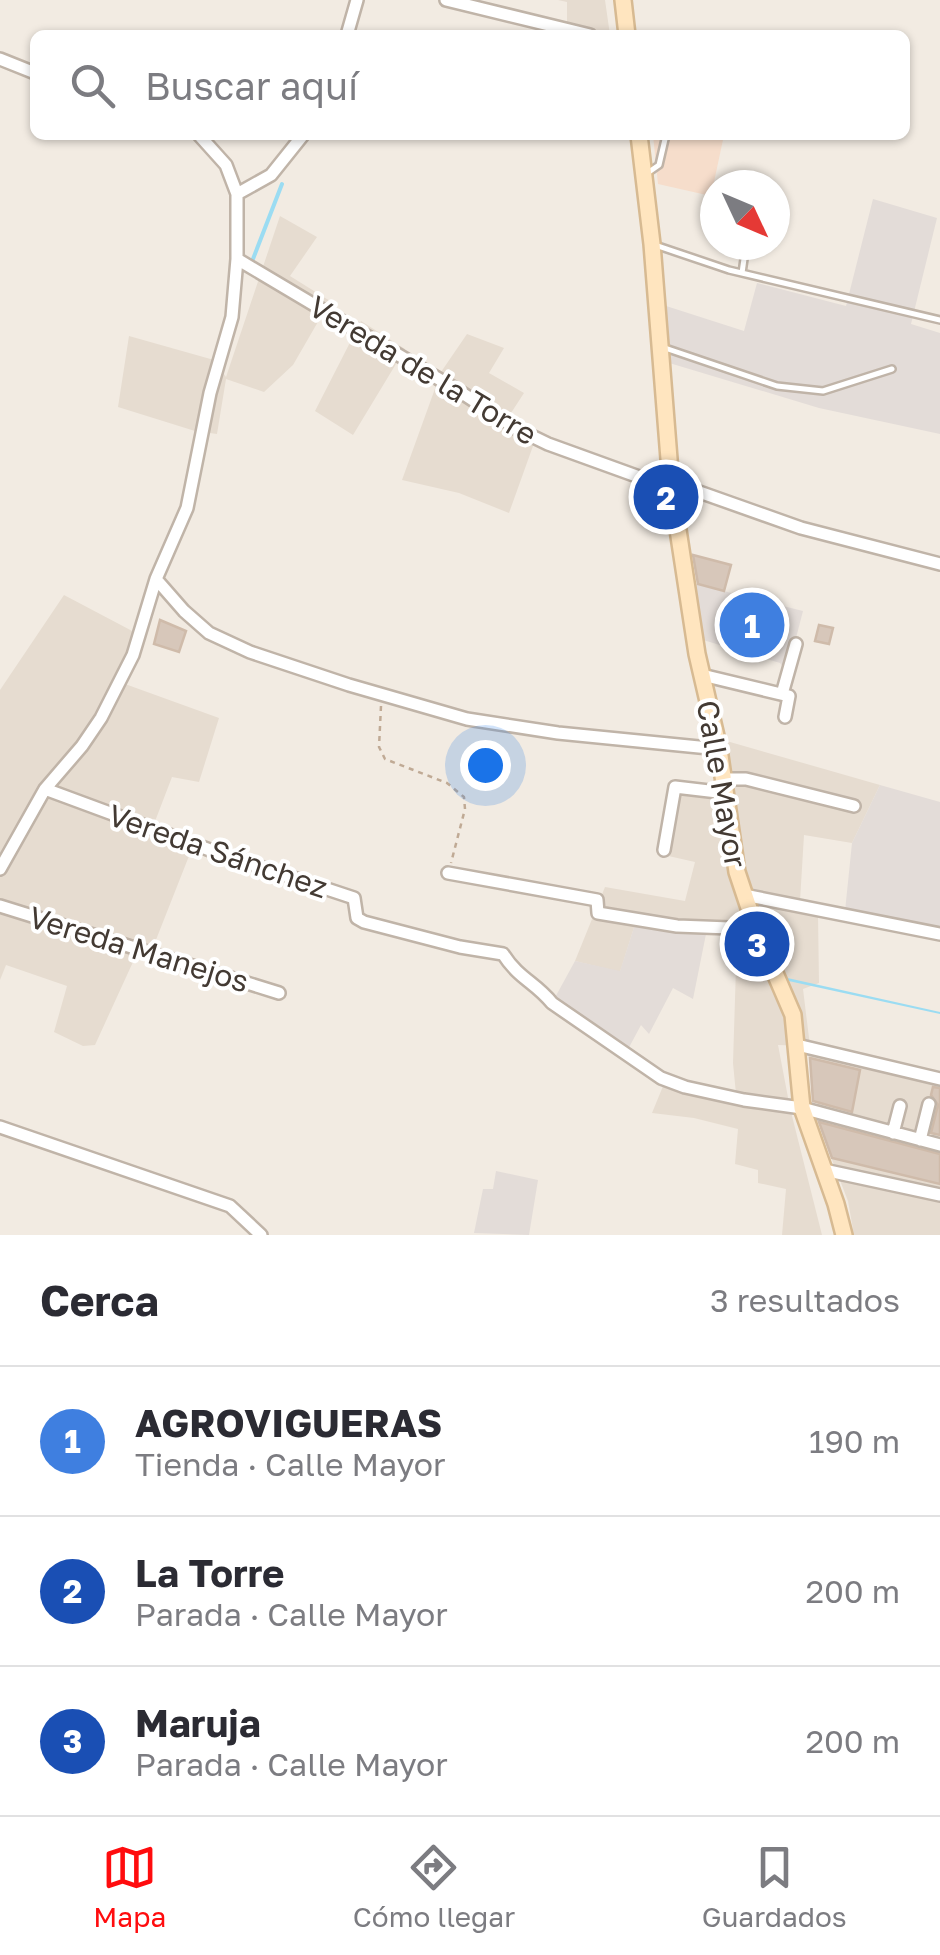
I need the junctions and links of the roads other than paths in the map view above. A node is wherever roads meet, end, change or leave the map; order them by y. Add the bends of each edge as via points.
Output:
1 (358, 0) edge
2 (446, 0) edge
3 (622, 0) edge
4 (349, 30) edge
5 (569, 30) edge
6 (626, 30) edge
7 (0, 60) edge
8 (30, 71) edge
9 (204, 140) edge
10 (299, 140) edge
11 (640, 140) edge
12 (665, 140) edge
13 (644, 176) junction
14 (238, 194) junction
15 (652, 244) junction
16 (237, 259) junction
17 (744, 260) edge
18 (742, 273) junction
19 (940, 320) edge
20 (660, 346) junction
21 (892, 369) dead end
22 (671, 484) junction
23 (940, 564) edge
24 (156, 579) junction
25 (796, 644) dead end
26 (702, 676) junction
27 (782, 694) junction
28 (785, 717) dead end
29 (720, 749) junction
30 (725, 786) junction
31 (46, 789) junction
32 (854, 806) dead end
33 (664, 850) dead end
34 (4, 852) edge
35 (0, 869) edge
36 (448, 873) road end
37 (744, 895) junction
38 (0, 906) edge
39 (756, 929) junction
40 (940, 934) edge
41 (279, 993) dead end
42 (796, 1044) junction
43 (940, 1080) edge
44 (929, 1104) dead end
45 (900, 1106) dead end
46 (802, 1108) junction
47 (0, 1127) edge
48 (893, 1134) junction
49 (920, 1140) junction
50 (940, 1145) edge
51 (824, 1170) junction
52 (940, 1195) edge
53 (262, 1235) edge
54 (844, 1235) edge

1 - 4 street
2 - 5 street
3 - 6 main road
7 - 8 street
9 - 14 street via 226,165
10 - 14 street via 271,175
11 - 13 main road, Calle Mayor
12 - 13 lane via 659,165
13 - 15 main road, Calle Mayor
14 - 16 street
15 - 18 lane
15 - 20 main road, Calle Mayor
16 - 22 street, Vereda de la Torre via 517,430 594,463
16 - 24 street via 232,318 188,508
17 - 18 lane
18 - 19 lane
20 - 21 lane via 777,386 823,391
20 - 22 main road, Calle Mayor
22 - 23 street, Vereda de la Torre via 801,528
22 - 26 main road, Calle Mayor
24 - 29 street via 209,632 382,695 486,722
24 - 31 street via 133,655 101,718
25 - 27 street
26 - 27 street, Calle Mayor
26 - 29 main road, Calle Mayor
27 - 28 street via 789,696
29 - 30 main road, Calle Mayor
30 - 32 street via 746,779
30 - 33 street via 675,787
30 - 37 main road, Calle Mayor
31 - 34 street
31 - 46 street, Vereda Sánchez via 354,898 364,922 503,954 552,1003 661,1078
34 - 35 street
36 - 39 street via 597,900 598,913
37 - 39 main road, Calle Mayor
37 - 40 street
38 - 41 street, Vereda Manejos
39 - 42 main road, Calle Mayor via 790,1007
42 - 43 street
42 - 46 main road, Calle Mayor
44 - 49 street
45 - 48 street
46 - 48 street
46 - 51 main road, Calle Mayor
47 - 53 street via 230,1206
48 - 49 street
49 - 50 street
51 - 52 street
51 - 54 main road, Calle Mayor

